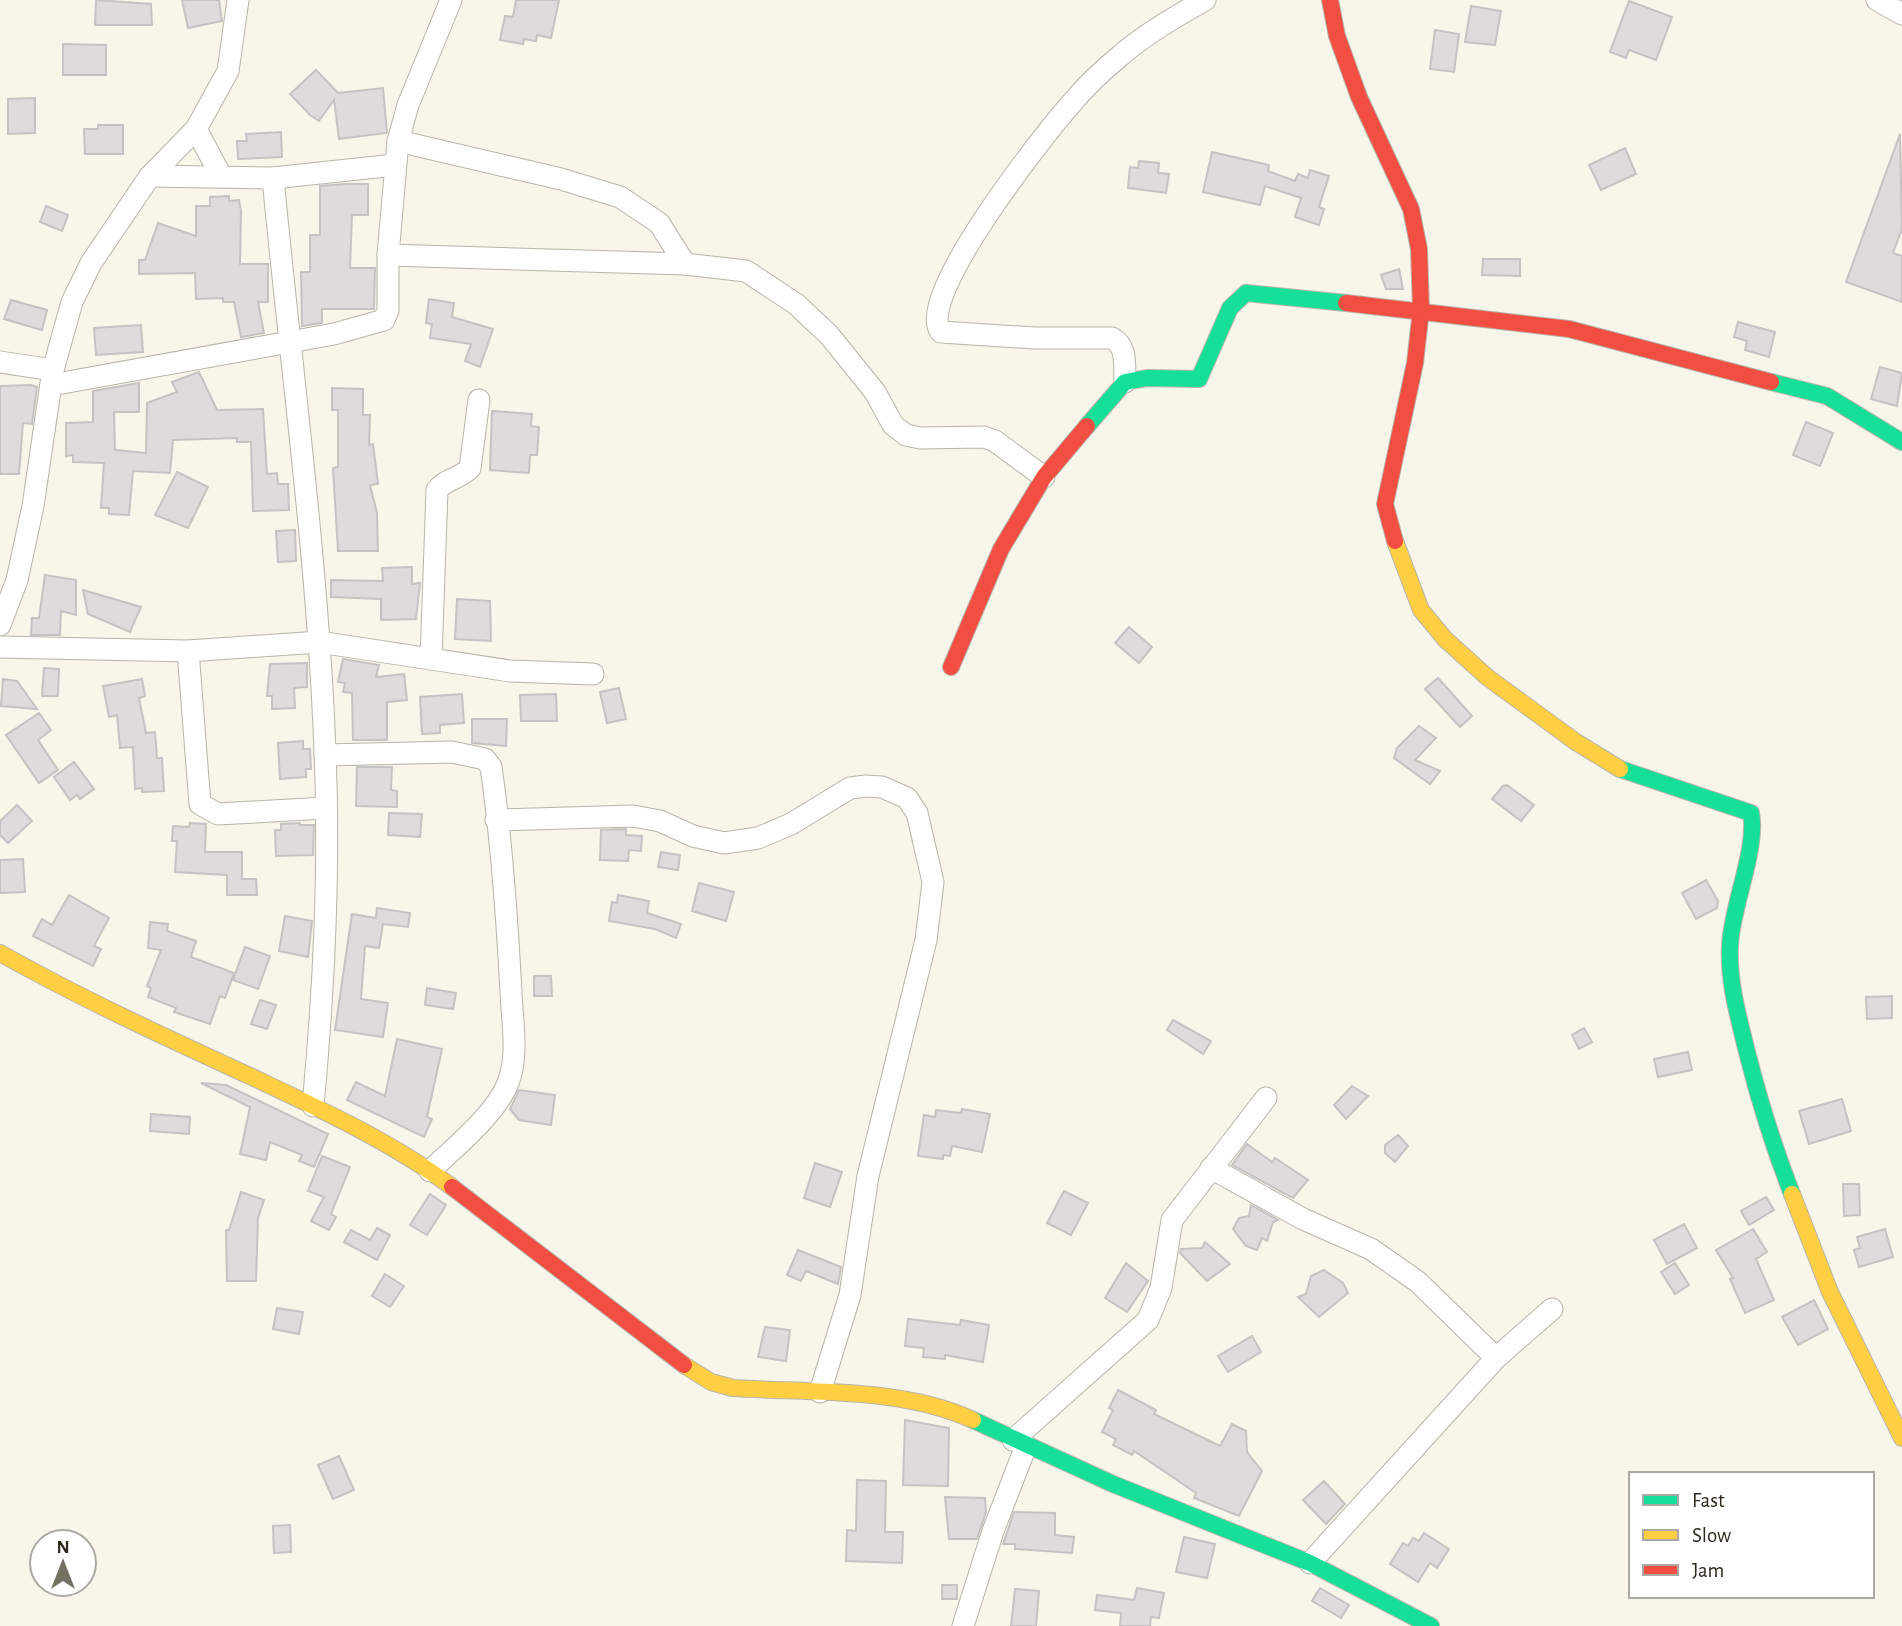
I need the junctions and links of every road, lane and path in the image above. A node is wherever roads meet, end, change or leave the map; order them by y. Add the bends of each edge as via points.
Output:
1 (239, 0) edge
2 (451, 0) edge
3 (1205, 0) edge
4 (1330, 0) edge
5 (1877, 0) edge
6 (1902, 14) edge
7 (196, 129) junction
8 (398, 141) junction
9 (395, 165) junction
10 (150, 176) junction
11 (221, 176) junction
12 (273, 178) junction
13 (388, 255) junction
14 (685, 264) junction
15 (1421, 310) junction
16 (288, 341) junction
17 (0, 362) edge
18 (52, 377) junction
19 (1125, 382) junction
20 (479, 401) dead end
21 (1902, 442) edge
22 (1044, 477) junction
23 (8, 579) edge
24 (0, 625) edge
25 (319, 642) junction
26 (0, 647) edge
27 (188, 651) junction
28 (431, 659) junction
29 (951, 667) dead end
30 (593, 674) dead end
31 (325, 755) junction
32 (325, 808) junction
33 (496, 820) junction
34 (0, 953) edge
35 (1266, 1098) dead end
36 (313, 1105) junction
37 (1211, 1168) junction
38 (430, 1171) junction
39 (1552, 1309) dead end
40 (1496, 1358) junction
41 (820, 1392) junction
42 (1902, 1438) edge
43 (1019, 1443) junction
44 (1310, 1563) junction
45 (963, 1626) edge
46 (1431, 1626) edge

1 - 7 street via 228,71
2 - 8 street
3 - 19 street via 1121,55 1072,102 1006,184 939,301 935,318 941,332 1112,338 1123,350
4 - 15 street via 1337,36 1359,97 1411,209 1419,249
5 - 6 street
7 - 10 street
7 - 11 street
8 - 9 street
8 - 14 street via 620,197 659,223
9 - 12 street
9 - 13 street
10 - 11 street
10 - 18 street via 91,263 72,302
11 - 12 street
12 - 16 street
13 - 14 street
13 - 16 street via 384,320
14 - 22 street via 746,271 796,304 829,335 875,392 893,425 906,435 984,437
15 - 19 street via 1246,293 1232,304 1199,379
15 - 21 street via 1569,329 1828,396
15 - 42 street via 1404,427 1385,504 1421,610 1445,639 1488,677 1617,768 1751,813 1754,828 1735,903 1730,945 1731,989 1769,1137 1830,1292
16 - 18 street
16 - 25 street
17 - 18 street
18 - 23 street via 33,506
19 - 22 street
20 - 28 street via 470,468 437,490
22 - 29 street via 1001,549
23 - 24 street
25 - 27 street
25 - 28 street
25 - 31 street
26 - 27 street
27 - 32 street via 201,804 218,814
28 - 30 street via 510,671
31 - 32 street
31 - 33 street via 452,752 485,759 491,767
32 - 36 street via 323,967
33 - 38 street via 506,895 512,1072 507,1087 485,1115
33 - 41 street via 633,816 724,843 758,838 850,788 866,786 882,787 906,798 917,813 933,882 926,940 868,1176 850,1295
34 - 36 street via 66,990
35 - 37 street
36 - 38 street
37 - 40 street via 1303,1219 1371,1249 1418,1282
37 - 43 street via 1172,1220 1161,1288 1148,1320
38 - 41 street via 711,1382 733,1388
39 - 40 street
40 - 44 street
41 - 43 street via 889,1397 956,1412
43 - 44 street
43 - 45 street
44 - 46 street

